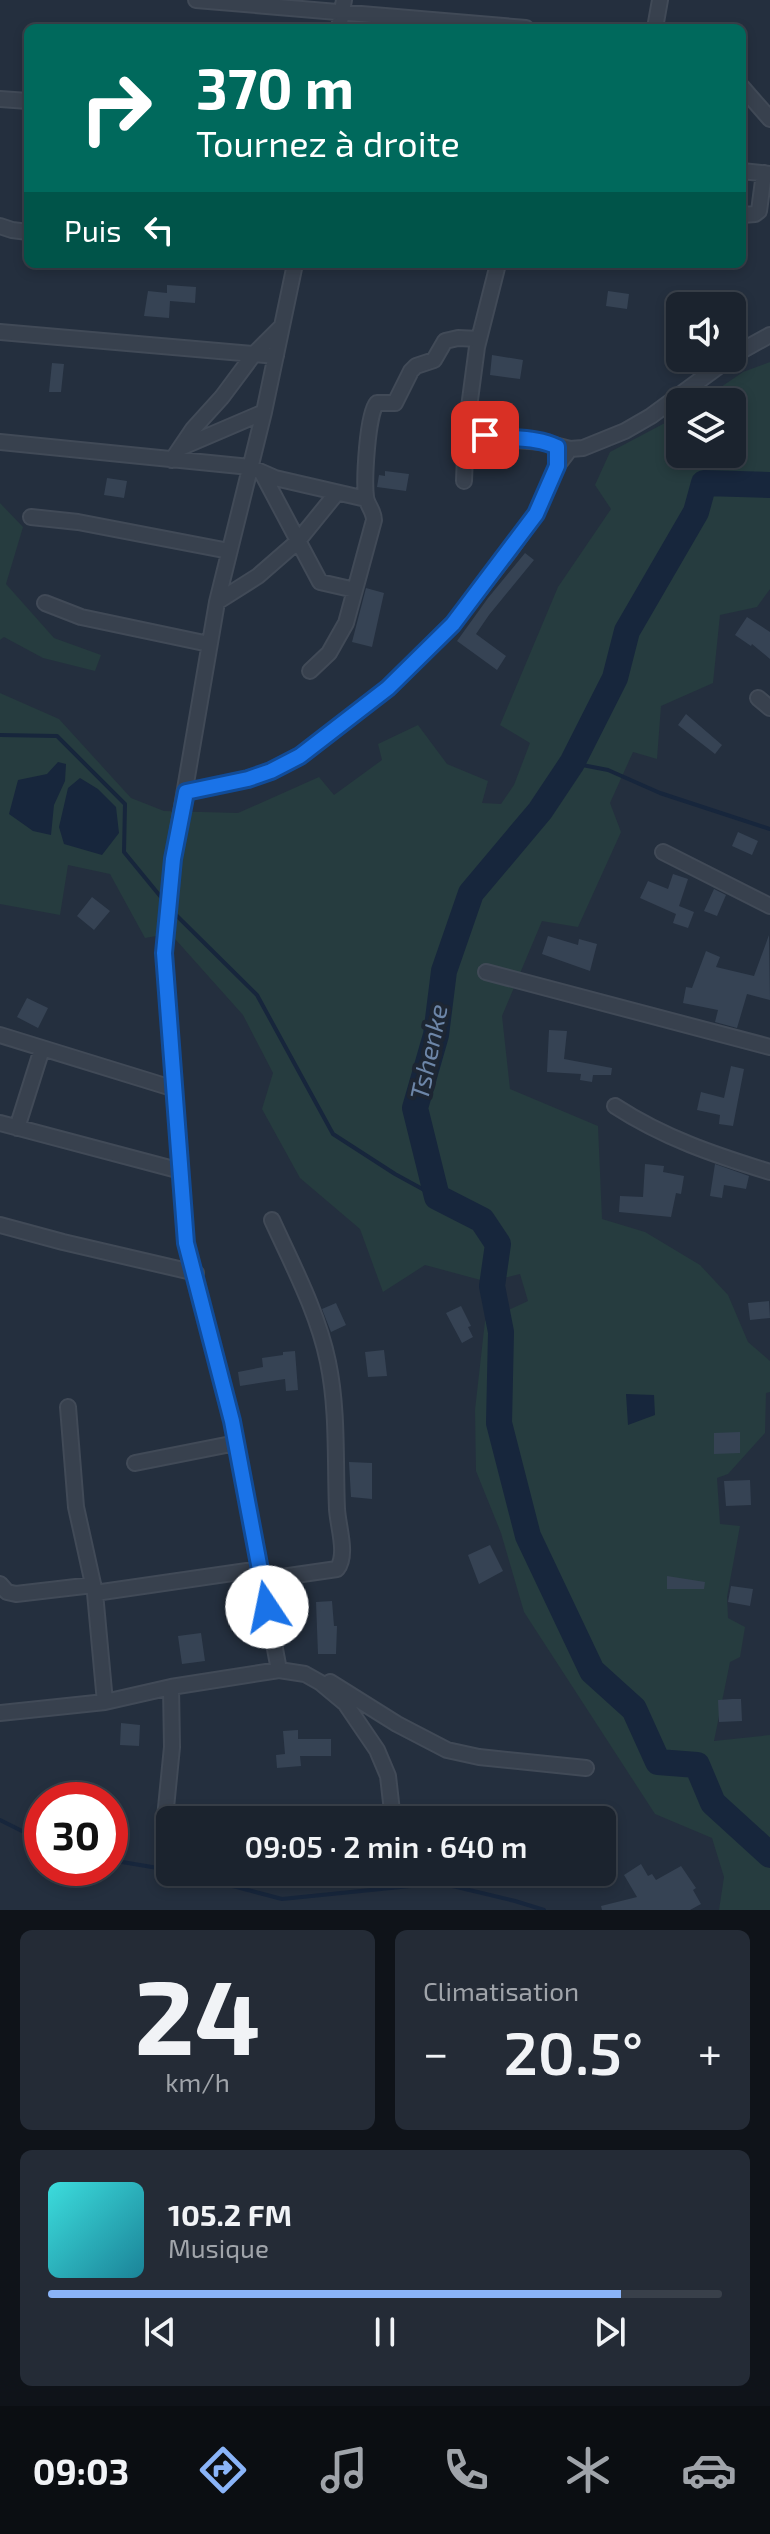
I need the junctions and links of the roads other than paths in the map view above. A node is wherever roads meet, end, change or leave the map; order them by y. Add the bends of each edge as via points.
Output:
1 (196, 0) edge
2 (660, 0) edge
3 (343, 6) edge
4 (490, 24) edge
5 (656, 24) edge
6 (746, 92) edge
7 (0, 99) edge
8 (24, 101) edge
9 (770, 119) edge
10 (746, 171) edge
11 (767, 174) edge
12 (746, 215) edge
13 (0, 226) edge
14 (24, 232) edge
15 (294, 268) edge
16 (497, 268) edge
17 (282, 325) junction
18 (0, 332) edge
19 (770, 335) edge
20 (479, 339) junction
21 (746, 349) edge
22 (254, 354) junction
23 (276, 356) junction
24 (711, 372) edge
25 (264, 412) junction
26 (466, 430) junction
27 (0, 442) edge
28 (564, 448) junction
29 (177, 454) junction
30 (256, 470) junction
31 (464, 481) dead end
32 (336, 494) junction
33 (366, 499) junction
34 (31, 517) dead end
35 (297, 542) junction
36 (229, 551) junction
37 (355, 590) junction
38 (217, 602) junction
39 (45, 603) dead end
40 (209, 644) junction
41 (310, 671) dead end
42 (758, 698) dead end
43 (770, 708) edge
44 (186, 792) junction
45 (663, 852) dead end
46 (770, 906) edge
47 (486, 972) dead end
48 (0, 1035) edge
49 (770, 1047) edge
50 (42, 1049) junction
51 (175, 1089) junction
52 (615, 1106) dead end
53 (0, 1123) edge
54 (17, 1128) junction
55 (181, 1171) junction
56 (770, 1172) edge
57 (272, 1220) dead end
58 (0, 1225) edge
59 (196, 1273) junction
60 (68, 1407) dead end
61 (236, 1443) junction
62 (135, 1463) dead end
63 (260, 1574) junction
64 (0, 1584) edge
65 (94, 1589) junction
66 (279, 1670) junction
67 (305, 1674) junction
68 (171, 1687) junction
69 (105, 1702) junction
70 (0, 1713) edge
71 (586, 1768) dead end
72 (166, 1806) edge
73 (391, 1806) edge

1 - 3 street
2 - 5 street
3 - 4 street
6 - 9 street
7 - 8 street
10 - 11 street
11 - 12 street via 759,211
13 - 14 street
15 - 17 street
16 - 20 street
17 - 22 street
17 - 23 street
18 - 22 street
19 - 21 street
20 - 26 street
20 - 33 street via 445,341 434,360 411,371 395,403 374,406
22 - 23 street
22 - 29 street
23 - 25 street
24 - 28 street via 625,431 583,448
25 - 29 street
25 - 30 street
26 - 28 street
26 - 31 street
27 - 29 street via 137,456
28 - 44 street via 536,514 453,624 388,688 300,756 271,771
29 - 30 street
30 - 32 street
30 - 35 street
30 - 36 street
32 - 33 street
32 - 35 street
33 - 37 street via 374,520
34 - 36 street
35 - 37 street via 320,582
35 - 38 street
36 - 38 street
37 - 41 street via 336,643
38 - 40 street
39 - 40 street via 81,617
40 - 44 street
42 - 43 street
44 - 51 street via 164,953
45 - 46 street
47 - 49 street
48 - 50 street
50 - 51 street
50 - 54 street
51 - 55 street
52 - 56 street via 698,1150
53 - 54 street
54 - 55 street
55 - 59 street via 186,1243
57 - 63 street via 315,1317 328,1362 343,1559 337,1569
58 - 59 street
59 - 61 street
60 - 65 street via 76,1507
61 - 62 street
61 - 63 street
63 - 65 street
63 - 66 street
64 - 65 street via 16,1594
65 - 69 street
66 - 67 street
66 - 68 street
67 - 71 street via 333,1684 447,1750
67 - 73 street via 345,1703 377,1750 388,1776
68 - 69 street
68 - 72 street
69 - 70 street

